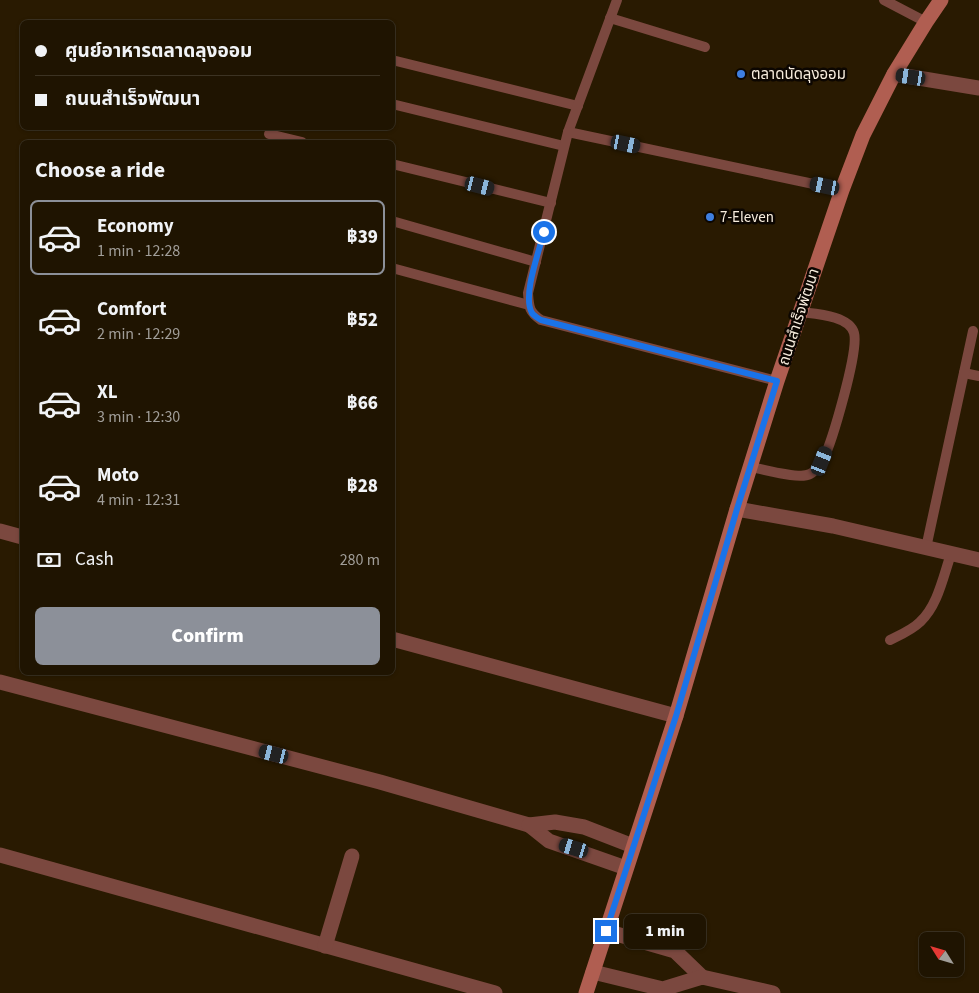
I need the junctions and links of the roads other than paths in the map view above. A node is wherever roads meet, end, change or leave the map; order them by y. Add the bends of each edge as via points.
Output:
1 (617, 0) edge
2 (884, 0) edge
3 (941, 0) edge
4 (610, 18) junction
5 (926, 22) junction
6 (704, 47) dead end
7 (395, 61) edge
8 (894, 74) junction
9 (979, 88) edge
10 (395, 105) edge
11 (578, 106) junction
12 (568, 132) junction
13 (269, 135) edge
14 (293, 140) edge
15 (564, 146) junction
16 (395, 165) edge
17 (842, 190) junction
18 (551, 203) junction
19 (395, 222) edge
20 (536, 262) junction
21 (395, 269) edge
22 (529, 305) junction
23 (800, 312) junction
24 (973, 331) dead end
25 (964, 373) junction
26 (979, 376) edge
27 (777, 381) junction
28 (750, 467) junction
29 (737, 509) junction
30 (0, 531) edge
31 (20, 537) edge
32 (926, 548) junction
33 (951, 554) junction
34 (979, 560) edge
35 (395, 640) edge
36 (890, 640) dead end
37 (0, 682) edge
38 (676, 716) junction
39 (529, 825) junction
40 (633, 846) junction
41 (0, 855) edge
42 (352, 856) dead end
43 (626, 868) junction
44 (606, 931) junction
45 (325, 946) junction
46 (593, 972) junction
47 (702, 977) junction
48 (495, 993) edge
49 (586, 993) edge
50 (773, 993) edge

1 - 4 lane
2 - 5 lane
3 - 5 street, ถนนสำเร็จพัฒนา
4 - 6 lane
4 - 11 lane
5 - 8 street, ถนนสำเร็จพัฒนา
7 - 11 lane
8 - 9 street
8 - 17 street, ถนนสำเร็จพัฒนา via 863,136
10 - 15 lane
11 - 12 lane
12 - 15 lane
12 - 17 lane
13 - 14 lane
15 - 18 lane
16 - 18 lane
17 - 23 street, ถนนสำเร็จพัฒนา
18 - 20 lane
19 - 20 lane
20 - 22 lane via 528,293
21 - 22 lane
22 - 27 lane via 533,315 541,320
23 - 27 street, ถนนสำเร็จพัฒนา
23 - 28 lane via 837,318 854,333 848,376 830,441 822,461 812,474 802,476
24 - 25 lane
25 - 26 lane
25 - 32 lane
27 - 28 street, ถนนสำเร็จพัฒนา
28 - 29 street, ถนนสำเร็จพัฒนา
29 - 32 street via 833,526
29 - 38 street, ถนนสำเร็จพัฒนา
30 - 31 street
32 - 33 street
33 - 34 street
33 - 36 lane via 934,604 921,622
35 - 38 street
37 - 39 street via 380,782
38 - 40 street, ถนนสำเร็จพัฒนา
39 - 40 street via 555,822 584,827
39 - 43 street via 549,841
40 - 43 street, ถนนสำเร็จพัฒนา
41 - 45 street
42 - 45 street
43 - 44 street, ถนนสำเร็จพัฒนา
44 - 46 street, ถนนสำเร็จพัฒนา
44 - 47 street via 675,951
45 - 48 street
46 - 47 street via 663,989
46 - 49 street, ถนนสำเร็จพัฒนา
47 - 50 street

